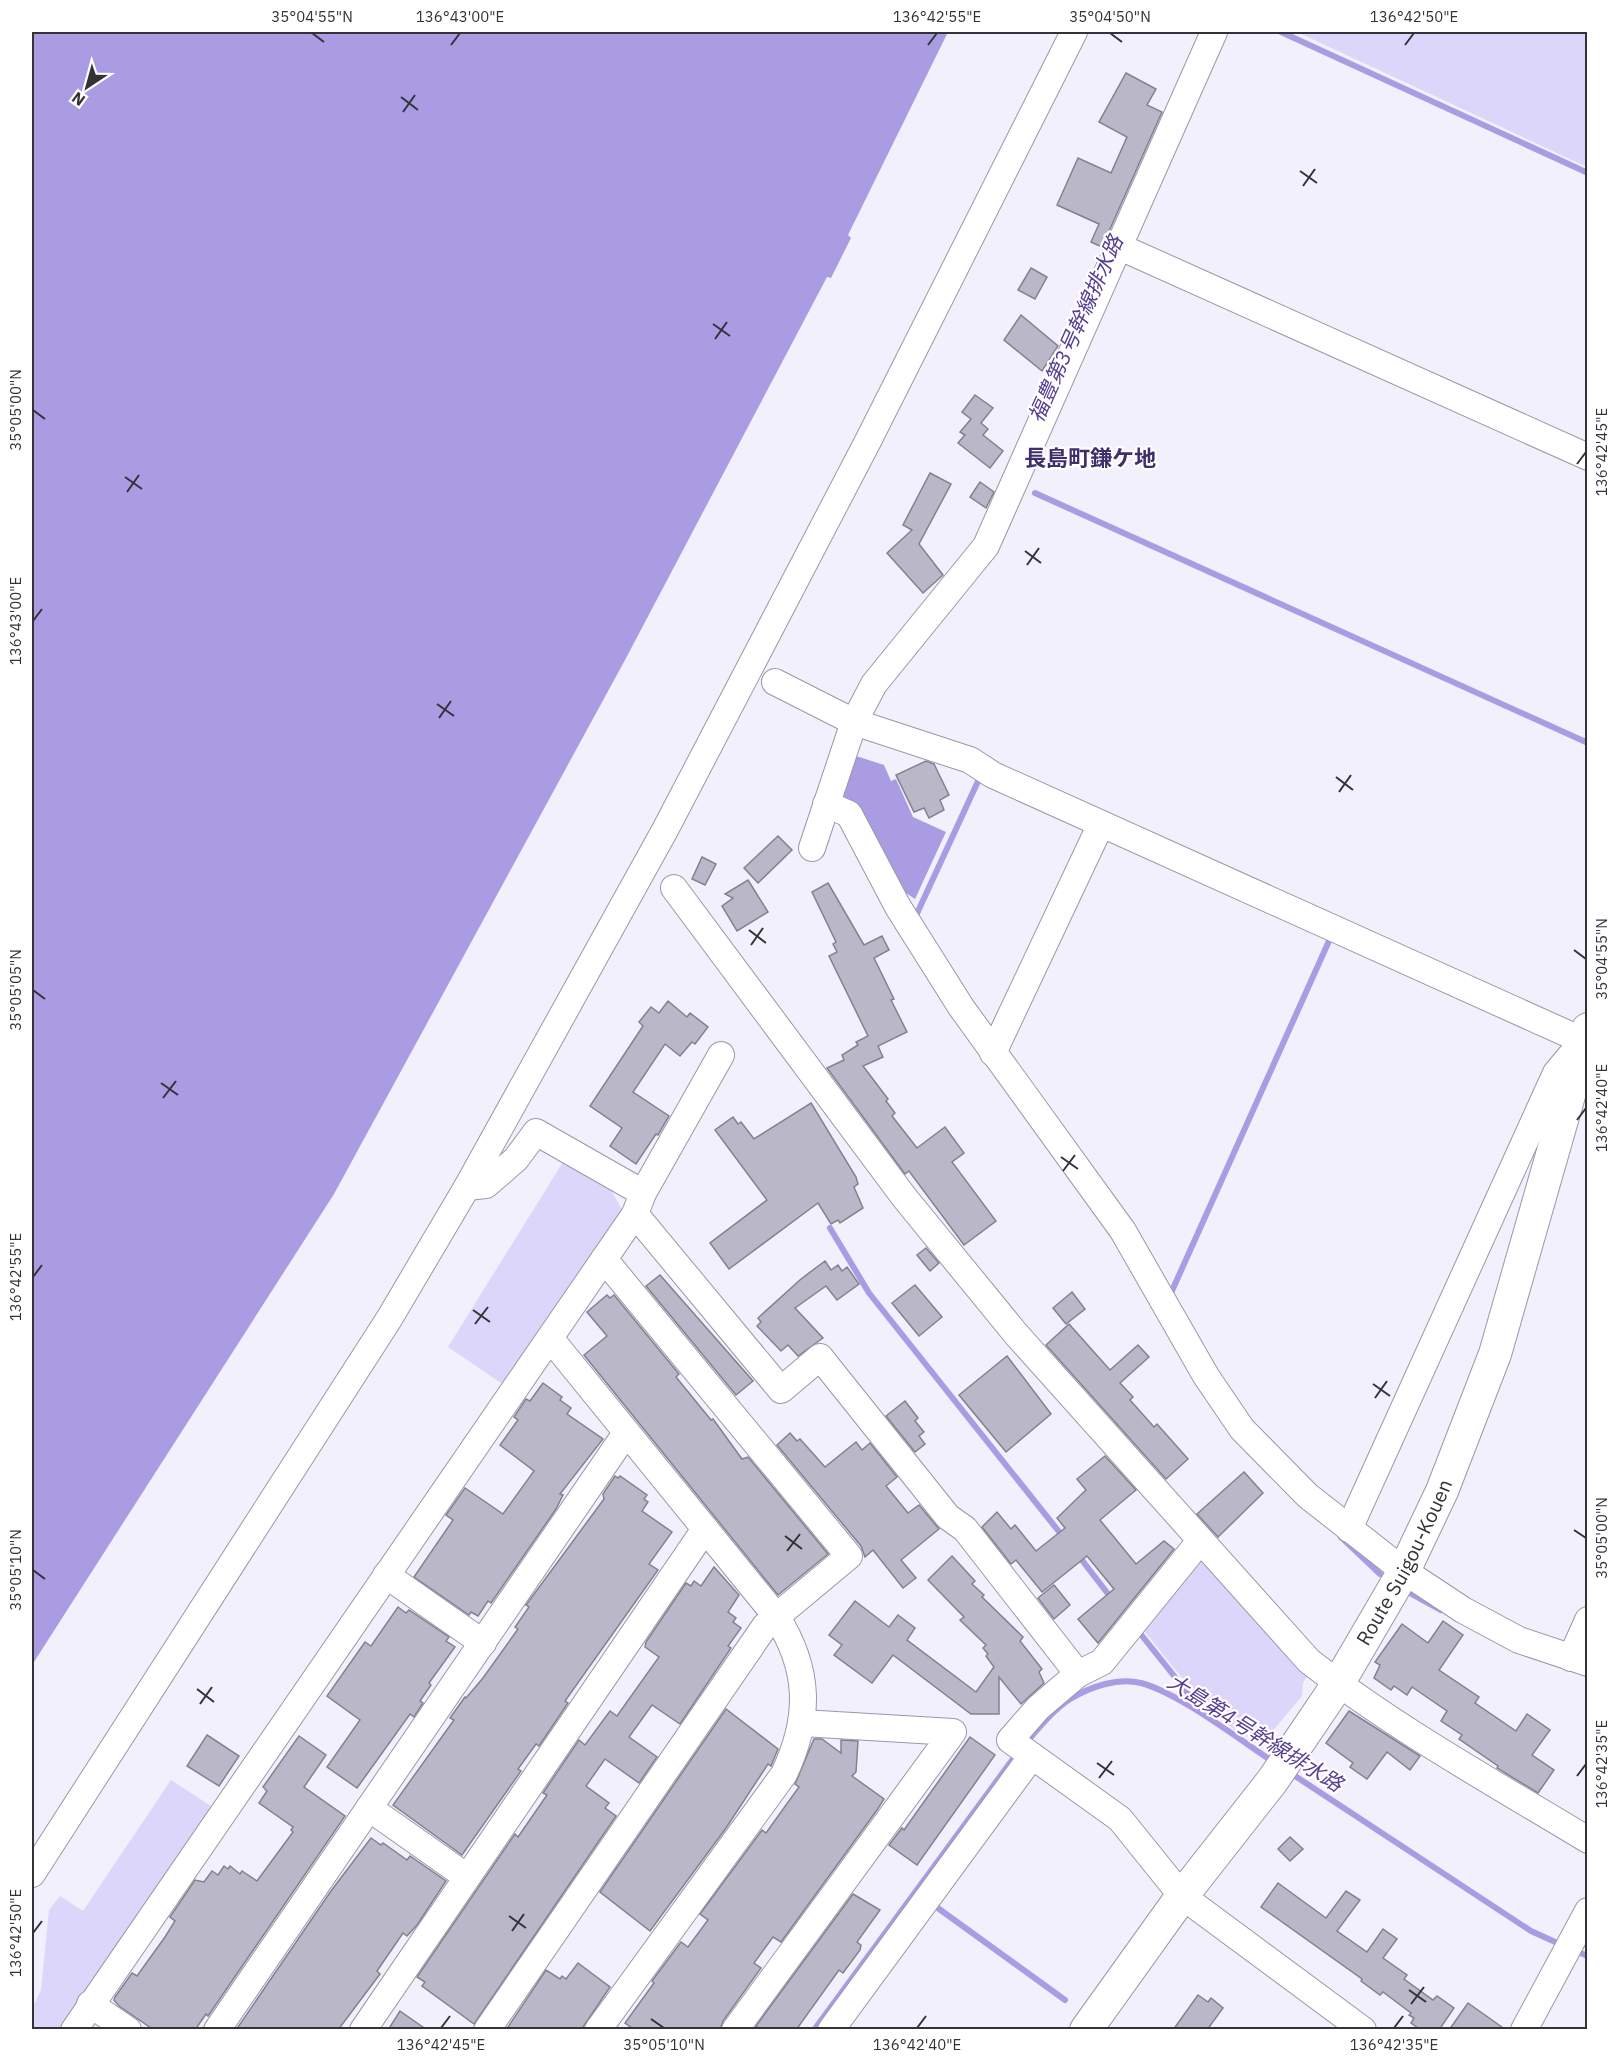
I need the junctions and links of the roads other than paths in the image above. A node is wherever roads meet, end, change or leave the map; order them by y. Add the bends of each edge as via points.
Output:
1 (1074, 32) edge
2 (1214, 32) edge
3 (1127, 250) junction
4 (1587, 457) edge
5 (775, 682) dead end
6 (854, 722) junction
7 (826, 804) junction
8 (1101, 824) junction
9 (812, 848) dead end
10 (674, 888) dead end
11 (1586, 1038) edge
12 (993, 1053) junction
13 (722, 1055) dead end
14 (467, 1188) junction
15 (639, 1203) junction
16 (604, 1259) junction
17 (549, 1338) junction
18 (626, 1433) junction
19 (705, 1529) junction
20 (1349, 1529) junction
21 (1200, 1541) junction
22 (1404, 1571) junction
23 (386, 1575) junction
24 (776, 1616) junction
25 (1587, 1620) edge
26 (483, 1643) junction
27 (1579, 1660) edge
28 (1078, 1674) junction
29 (1338, 1684) junction
30 (802, 1723) junction
31 (1025, 1751) junction
32 (369, 1808) junction
33 (1587, 1840) edge
34 (32, 1875) edge
35 (467, 1877) junction
36 (1182, 1896) junction
37 (1587, 1911) edge
38 (90, 2004) junction
39 (74, 2030) edge
40 (128, 2030) edge
41 (217, 2030) edge
42 (363, 2030) edge
43 (487, 2030) edge
44 (598, 2030) edge
45 (735, 2030) edge
46 (831, 2030) edge
47 (1086, 2030) edge
48 (1363, 2030) edge
49 (1524, 2030) edge

1 - 14 street via 868,441 665,830
2 - 3 street
3 - 4 street
3 - 6 street via 986,546 874,684
5 - 6 street
6 - 7 street
6 - 8 street via 970,760 993,775
7 - 9 street
7 - 12 street via 849,814 898,907
8 - 11 street
8 - 12 street
10 - 21 street via 904,1197 1016,1334
11 - 20 street via 1556,1073
11 - 22 main road, Route Suigou-Kouen via 1495,1354 1442,1491
12 - 20 street via 1123,1231 1206,1376 1242,1429 1308,1496
13 - 15 street
14 - 15 street via 486,1185 516,1159 536,1132
14 - 34 street via 382,1329
15 - 16 street
15 - 28 street via 781,1390 820,1357 948,1517 965,1529
16 - 17 street
16 - 24 street via 849,1556
17 - 18 street
17 - 23 street
18 - 19 street
18 - 26 street
19 - 24 street
19 - 35 street
20 - 22 street
21 - 28 street via 1102,1662
21 - 29 street via 1309,1662
22 - 27 street via 1463,1610 1519,1640
22 - 29 main road, Route Suigou-Kouen
23 - 26 street
23 - 38 street
24 - 30 street via 799,1661
24 - 43 street via 758,1636
25 - 27 street
26 - 32 street
28 - 31 street via 1038,1708 1010,1740
29 - 33 street
29 - 36 main road, Route Suigou-Kouen via 1281,1768
30 - 44 street via 784,1774
30 - 45 street via 953,1732
31 - 36 street via 1120,1819
31 - 46 street
32 - 35 street
32 - 41 street
35 - 42 street
36 - 47 main road, Route Suigou-Kouen
36 - 48 street
37 - 49 street
38 - 39 street
38 - 40 street

